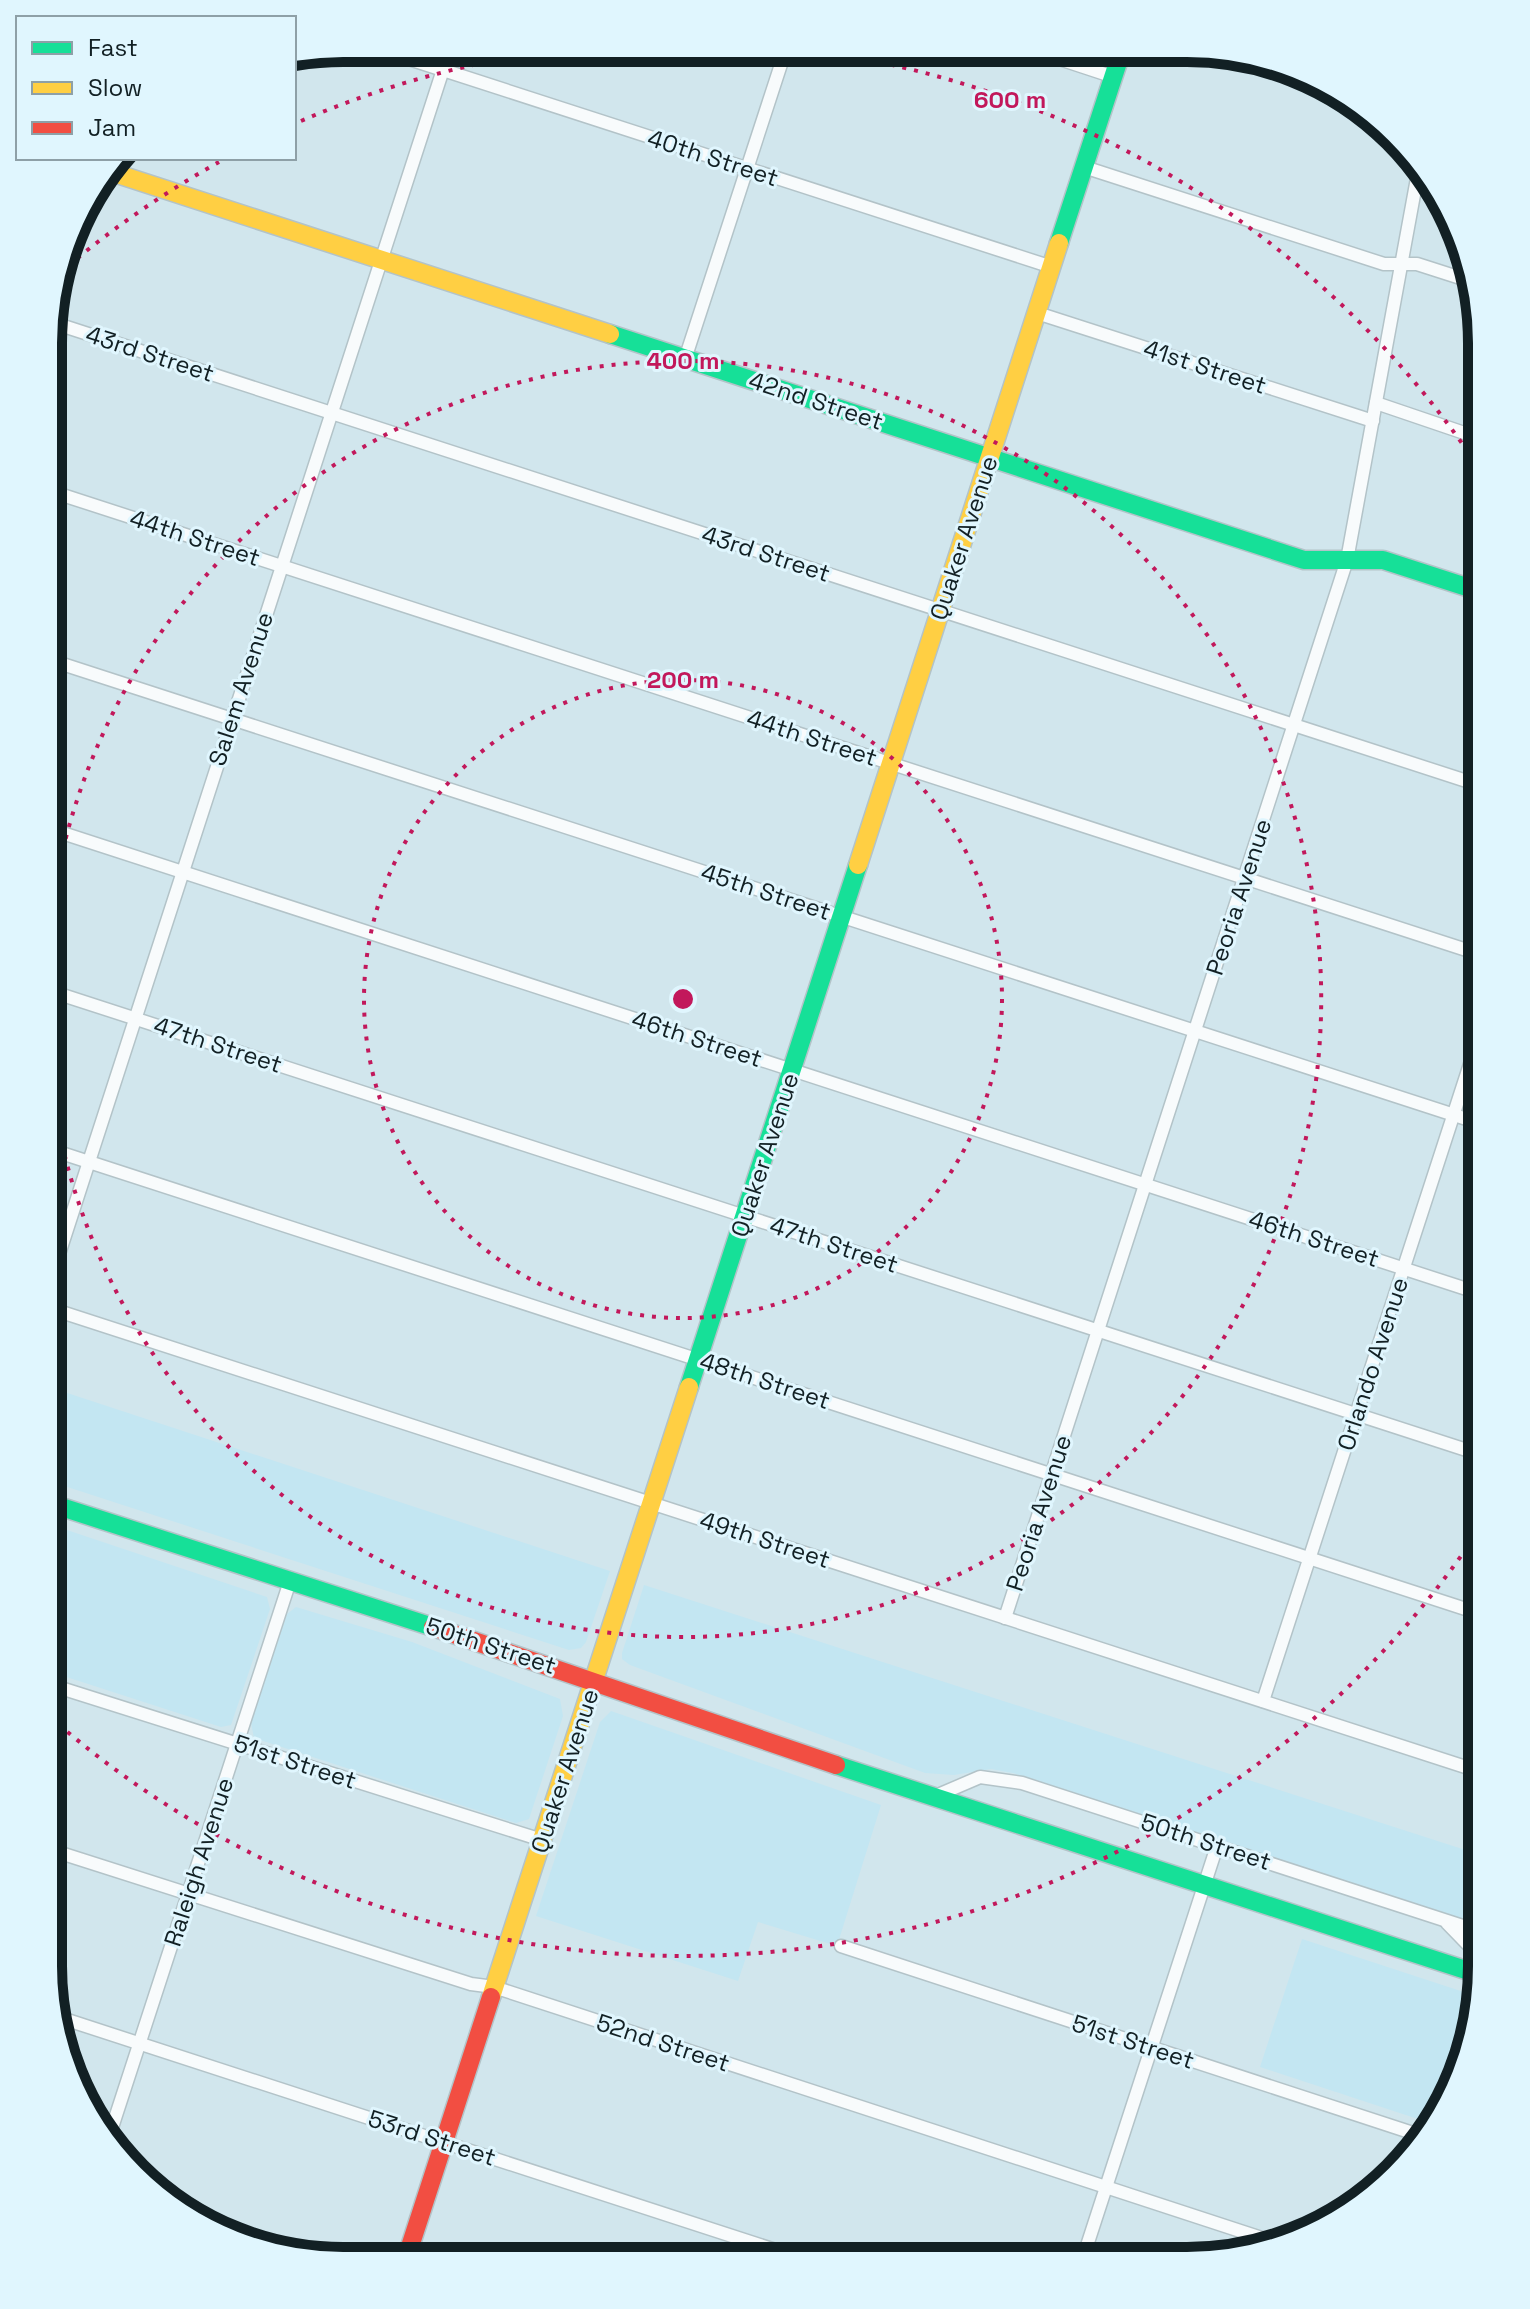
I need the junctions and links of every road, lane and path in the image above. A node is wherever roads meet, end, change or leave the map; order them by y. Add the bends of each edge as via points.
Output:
1 (782, 62) edge
2 (1069, 62) edge
3 (1118, 62) edge
4 (421, 63) edge
5 (445, 63) edge
6 (443, 70) junction
7 (1114, 77) junction
8 (1084, 167) junction
9 (747, 169) junction
10 (118, 174) edge
11 (1416, 181) edge
12 (381, 260) junction
13 (1401, 263) junction
14 (1052, 267) junction
15 (1460, 278) edge
16 (1037, 313) junction
17 (63, 326) edge
18 (685, 359) junction
19 (1376, 403) junction
20 (331, 413) junction
21 (1373, 421) junction
22 (1468, 434) edge
23 (990, 458) junction
24 (62, 495) edge
25 (1347, 560) junction
26 (281, 566) junction
27 (1468, 587) edge
28 (941, 611) junction
29 (62, 664) edge
30 (231, 719) junction
31 (1294, 725) junction
32 (891, 764) junction
33 (1468, 781) edge
34 (62, 833) edge
35 (182, 872) junction
36 (1245, 878) junction
37 (842, 917) junction
38 (1468, 950) edge
39 (62, 995) edge
40 (135, 1018) junction
41 (1195, 1031) junction
42 (792, 1070) junction
43 (1468, 1070) edge
44 (1453, 1114) junction
45 (1468, 1119) edge
46 (62, 1153) edge
47 (89, 1162) junction
48 (1145, 1184) junction
49 (745, 1216) junction
50 (62, 1245) edge
51 (1404, 1268) junction
52 (1467, 1289) edge
53 (62, 1312) edge
54 (1097, 1331) junction
55 (698, 1360) junction
56 (1357, 1415) junction
57 (1467, 1450) edge
58 (1051, 1474) junction
59 (652, 1503) junction
60 (62, 1507) edge
61 (1310, 1558) junction
62 (290, 1581) junction
63 (1467, 1609) edge
64 (1005, 1618) junction
65 (595, 1680) junction
66 (62, 1688) edge
67 (1263, 1701) junction
68 (237, 1744) junction
69 (1467, 1767) edge
70 (931, 1798) junction
71 (542, 1840) junction
72 (1217, 1846) junction
73 (62, 1853) edge
74 (1203, 1886) junction
75 (189, 1893) junction
76 (1444, 1920) junction
77 (1467, 1927) edge
78 (1467, 1944) edge
79 (841, 1946) dead end
80 (1467, 1971) edge
81 (494, 1987) junction
82 (67, 2020) edge
83 (139, 2044) junction
84 (1151, 2048) junction
85 (112, 2127) edge
86 (1413, 2133) edge
87 (444, 2142) junction
88 (1106, 2186) junction
89 (1259, 2237) edge
90 (410, 2247) edge
91 (766, 2247) edge
92 (1086, 2247) edge

1 - 9 street
2 - 7 street
3 - 7 main road, Quaker Avenue
4 - 6 street, 40th Street
5 - 6 street, Salem Avenue
6 - 9 street, 40th Street
6 - 12 street, Salem Avenue
7 - 8 main road, Quaker Avenue
8 - 13 street via 1384,264
8 - 14 main road, Quaker Avenue
9 - 14 street, 40th Street
9 - 18 street
10 - 12 main road, 42nd Street
11 - 13 street, Peoria Avenue
12 - 18 main road, 42nd Street
12 - 20 street, Salem Avenue
13 - 15 street
13 - 19 street, Peoria Avenue
14 - 16 main road, Quaker Avenue
16 - 21 street, 41st Street
16 - 23 main road, Quaker Avenue
17 - 20 street, 43rd Street
18 - 23 main road, 42nd Street
19 - 21 street, Peoria Avenue
19 - 22 street
20 - 26 street, Salem Avenue
20 - 28 street, 43rd Street
21 - 25 street, Peoria Avenue
23 - 25 main road, 42nd Street via 1304,560
23 - 28 main road, Quaker Avenue
24 - 26 street, 44th Street
25 - 27 main road, 42nd Street via 1383,560
25 - 31 street, Peoria Avenue
26 - 30 street, Salem Avenue
26 - 32 street, 44th Street
28 - 31 street, 43rd Street
28 - 32 main road, Quaker Avenue
29 - 30 street, 45th Street
30 - 35 street, Salem Avenue
30 - 37 street, 45th Street
31 - 33 street, 43rd Street
31 - 36 street, Peoria Avenue
32 - 36 street, 44th Street
32 - 37 main road, Quaker Avenue
34 - 35 street, 46th Street
35 - 40 street, Salem Avenue
35 - 42 street, 46th Street
36 - 38 street, 44th Street
36 - 41 street, Peoria Avenue
37 - 41 street, 45th Street
37 - 42 main road, Quaker Avenue
39 - 40 street, 47th Street
40 - 47 street, Salem Avenue
40 - 49 street, 47th Street
41 - 44 street, 45th Street
41 - 48 street, Peoria Avenue
42 - 48 street, 46th Street
42 - 49 main road, Quaker Avenue
43 - 44 street, Orlando Avenue
44 - 45 street, 45th Street
44 - 51 street, Orlando Avenue
46 - 47 street, 48th Street
47 - 50 street, Salem Avenue
47 - 55 street, 48th Street
48 - 51 street, 46th Street
48 - 54 street, Peoria Avenue
49 - 54 street, 47th Street
49 - 55 main road, Quaker Avenue
51 - 52 street, 46th Street
51 - 56 street, Orlando Avenue
53 - 59 street, 49th Street
54 - 56 street, 47th Street
54 - 58 street, Peoria Avenue
55 - 58 street, 48th Street
55 - 59 main road, Quaker Avenue
56 - 57 street, 47th Street
56 - 61 street, Orlando Avenue
58 - 61 street, 48th Street
58 - 64 street, Peoria Avenue
59 - 64 street, 49th Street
59 - 65 main road, Quaker Avenue
60 - 62 main road, 50th Street
61 - 63 street, 48th Street
61 - 67 street, Orlando Avenue
62 - 65 main road, 50th Street
62 - 68 street, Raleigh Avenue
64 - 67 street, 49th Street
65 - 70 main road, 50th Street
65 - 71 main road, Quaker Avenue
66 - 68 street, 51st Street
67 - 69 street, 49th Street
68 - 71 street, 51st Street
68 - 75 street, Raleigh Avenue
70 - 72 street, 50th Street via 964,1781 997,1777
70 - 74 main road, 50th Street
71 - 81 main road, Quaker Avenue
72 - 74 street
72 - 76 street, 50th Street
73 - 75 street, 52nd Street
74 - 80 main road, 50th Street
74 - 84 street
75 - 81 street, 52nd Street
75 - 83 street, Raleigh Avenue
76 - 77 street, 50th Street
76 - 78 street
79 - 84 street, 51st Street
81 - 87 main road, Quaker Avenue
81 - 88 street, 52nd Street
82 - 83 street, 53rd Street
83 - 85 street, Raleigh Avenue
83 - 87 street, 53rd Street
84 - 86 street, 51st Street
84 - 88 street
87 - 90 main road, Quaker Avenue
87 - 91 street, 53rd Street
88 - 89 street, 52nd Street
88 - 92 street

